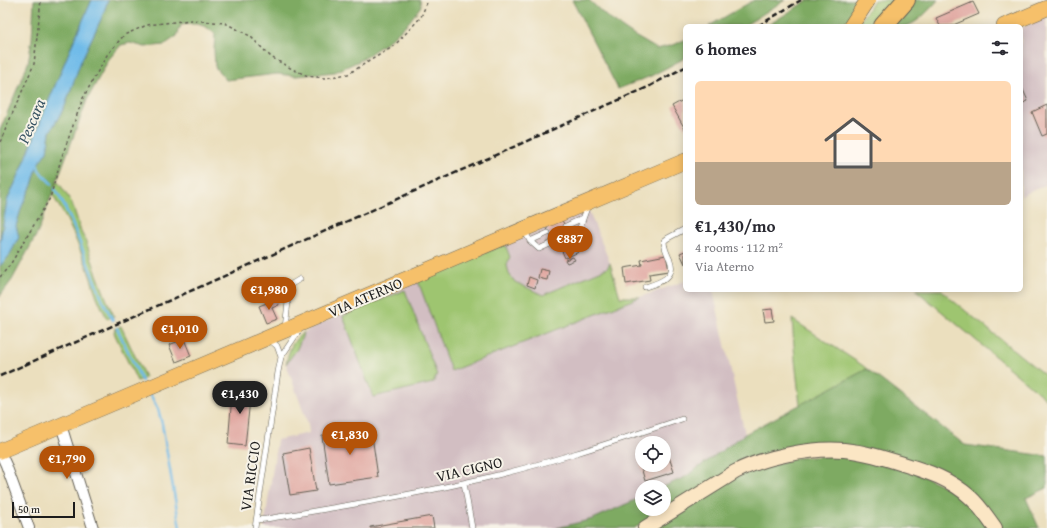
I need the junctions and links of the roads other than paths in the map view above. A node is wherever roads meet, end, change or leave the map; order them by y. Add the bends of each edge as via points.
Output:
1 (868, 0) edge
2 (906, 0) edge
3 (1047, 8) edge
4 (852, 24) edge
5 (885, 24) edge
6 (1009, 24) edge
7 (683, 162) edge
8 (589, 201) junction
9 (583, 218) junction
10 (566, 226) dead end
11 (683, 230) edge
12 (548, 233) dead end
13 (527, 235) junction
14 (570, 236) dead end
15 (552, 243) dead end
16 (300, 279) dead end
17 (645, 287) dead end
18 (304, 322) junction
19 (285, 330) junction
20 (267, 338) junction
21 (281, 357) junction
22 (682, 419) dead end
23 (61, 425) junction
24 (0, 452) edge
25 (464, 483) junction
26 (256, 520) junction
27 (29, 528) edge
28 (93, 528) edge
29 (255, 528) edge
30 (472, 528) edge
31 (645, 528) edge
32 (995, 528) edge

1 - 4 main road
2 - 5 highway
3 - 6 main road
7 - 8 main road, VIA ATERNO
8 - 9 lane
8 - 13 main road, VIA ATERNO
9 - 10 lane
9 - 14 lane via 578,232
11 - 17 lane via 664,242 672,267 670,274 661,282
12 - 13 lane
13 - 15 lane via 539,249
13 - 18 main road, VIA ATERNO
16 - 19 lane via 290,285
18 - 19 main road, VIA ATERNO
18 - 21 lane, VIA RICCIO
19 - 20 main road, VIA ATERNO
20 - 21 lane via 277,346
20 - 23 main road, VIA ATERNO
21 - 26 lane, VIA RICCIO
22 - 25 lane, VIA CIGNO via 563,458
23 - 24 main road, VIA ATERNO
23 - 28 street
24 - 27 street
25 - 26 lane, VIA CIGNO via 358,504
25 - 30 lane
26 - 29 lane, VIA RICCIO
31 - 32 main road via 744,467 794,454 828,450 844,450 880,457 946,480 972,498

